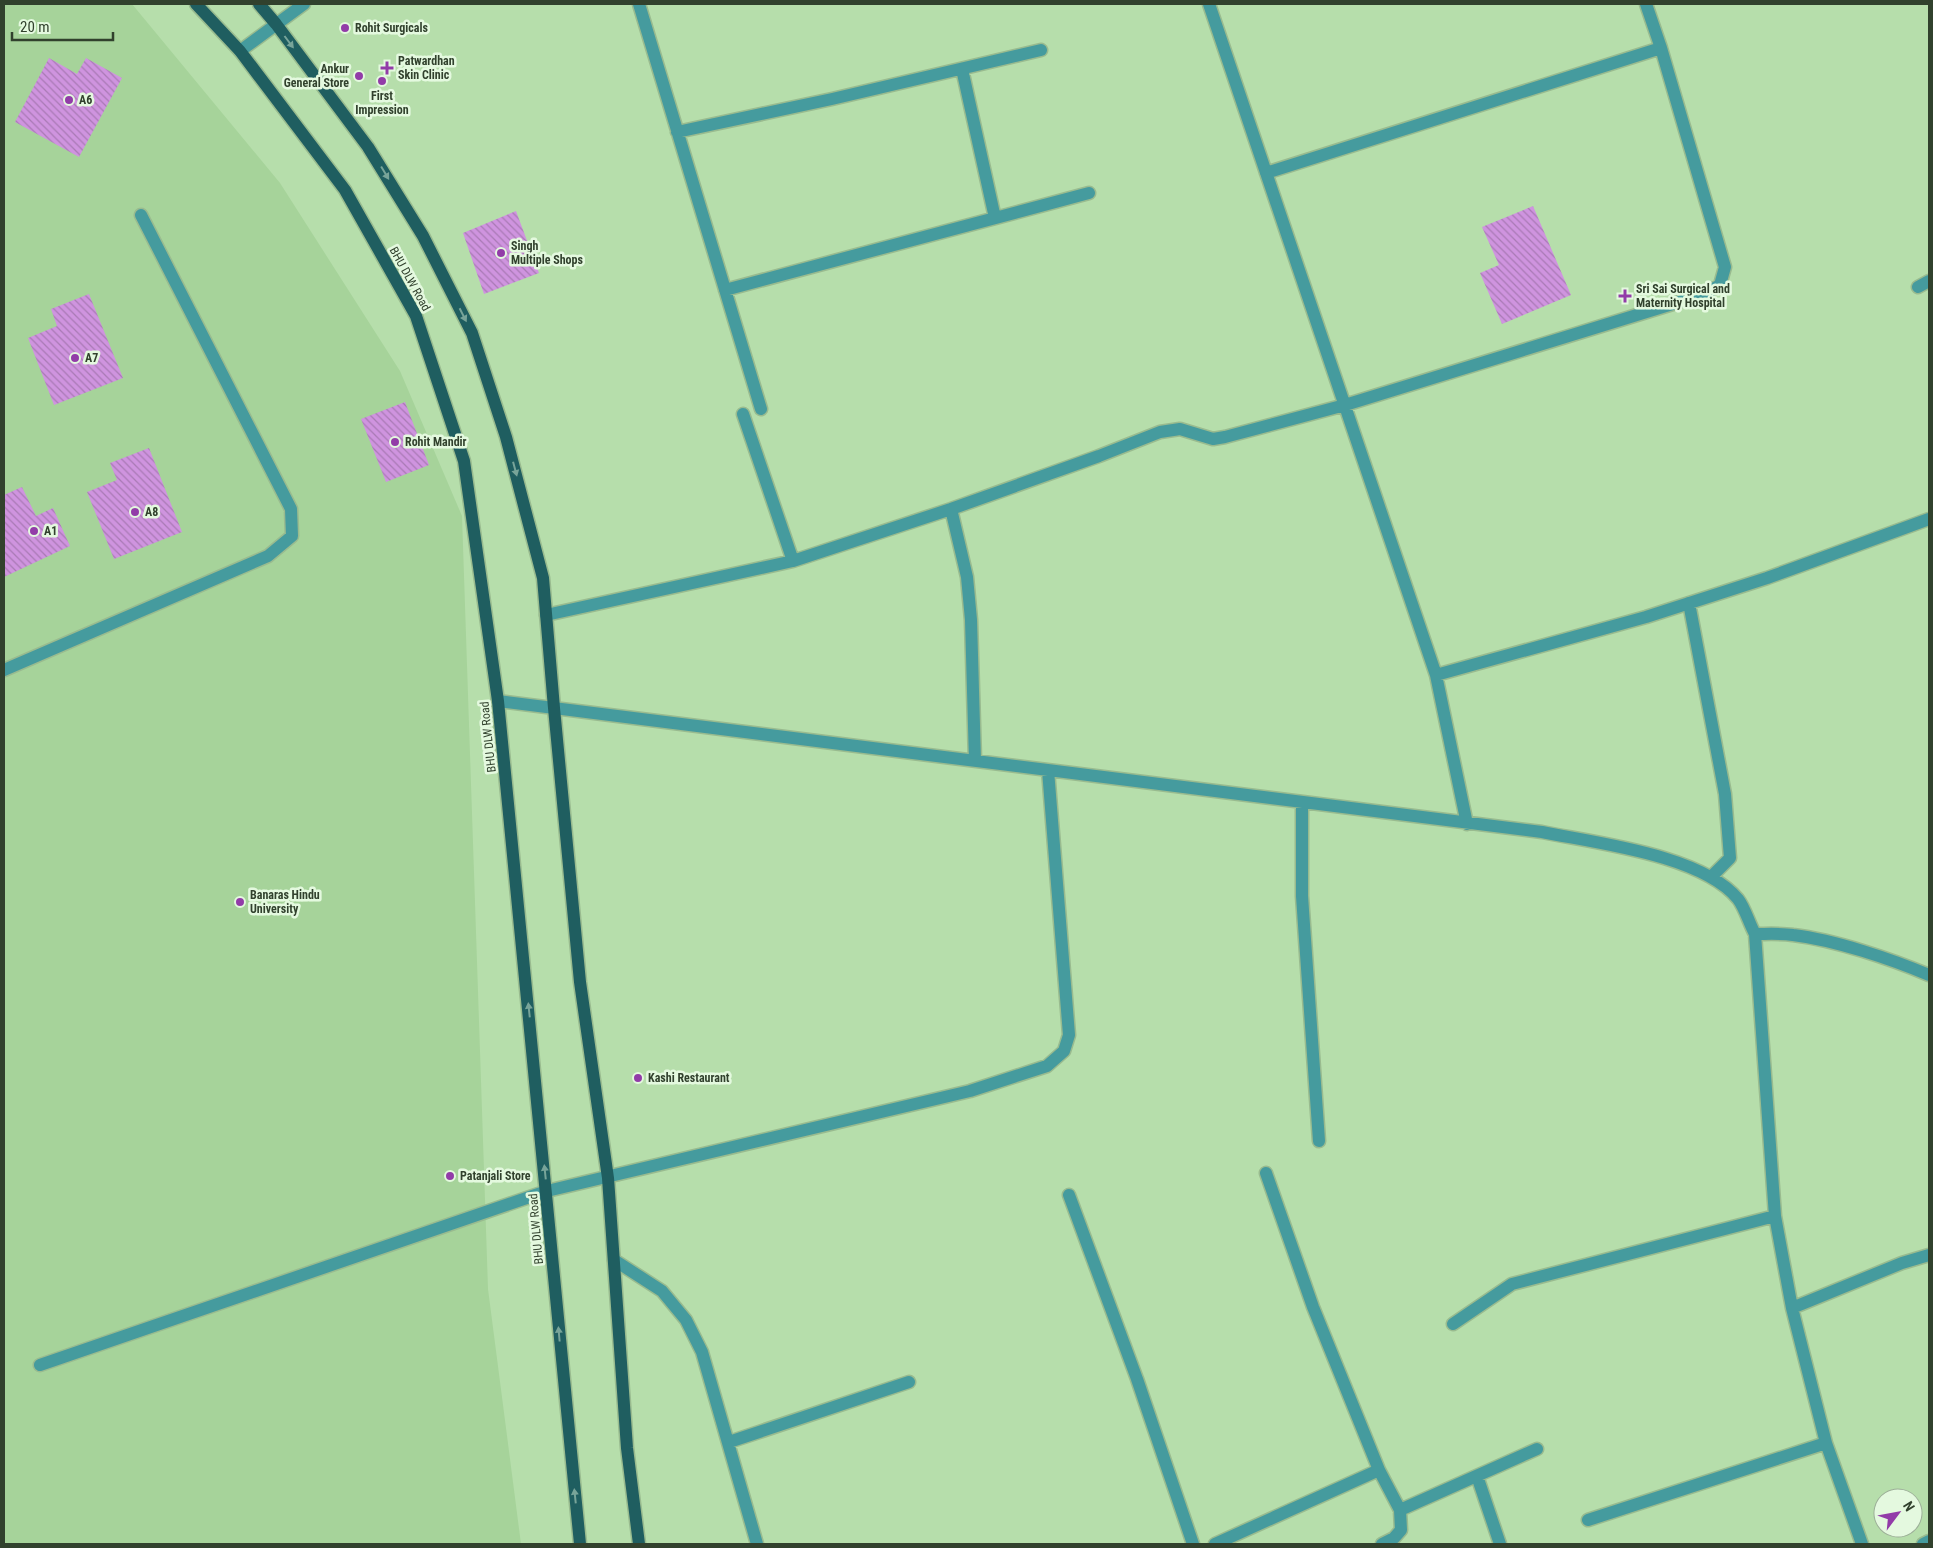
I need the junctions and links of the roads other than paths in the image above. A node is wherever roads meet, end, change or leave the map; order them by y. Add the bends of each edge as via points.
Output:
1 (196, 4) edge
2 (258, 4) edge
3 (304, 4) edge
4 (639, 4) edge
5 (1208, 4) edge
6 (1646, 4) edge
7 (276, 24) junction
8 (1661, 48) junction
9 (1041, 50) dead end
10 (240, 51) junction
11 (962, 69) junction
12 (677, 132) junction
13 (1266, 173) junction
14 (1089, 193) dead end
15 (142, 215) dead end
16 (995, 218) junction
17 (725, 290) junction
18 (1345, 406) junction
19 (761, 409) dead end
20 (743, 414) dead end
21 (951, 509) junction
22 (1929, 518) edge
23 (793, 561) junction
24 (1689, 603) junction
25 (546, 615) junction
26 (4, 670) edge
27 (1436, 674) junction
28 (498, 701) junction
29 (554, 708) junction
30 (975, 762) junction
31 (1048, 770) junction
32 (1302, 802) junction
33 (1467, 824) junction
34 (1711, 877) junction
35 (1755, 934) junction
36 (1929, 975) edge
37 (1319, 1141) dead end
38 (1266, 1173) dead end
39 (608, 1178) junction
40 (547, 1191) junction
41 (1069, 1195) dead end
42 (1776, 1216) junction
43 (1929, 1255) edge
44 (614, 1260) junction
45 (1792, 1308) junction
46 (1453, 1324) dead end
47 (40, 1366) dead end
48 (909, 1382) dead end
49 (728, 1442) junction
50 (1826, 1443) junction
51 (1537, 1449) dead end
52 (1379, 1470) junction
53 (1477, 1476) junction
54 (1400, 1510) junction
55 (1588, 1520) dead end
56 (1929, 1542) edge
57 (580, 1544) edge
58 (639, 1544) edge
59 (758, 1544) edge
60 (1193, 1544) edge
61 (1216, 1544) edge
62 (1382, 1544) edge
63 (1500, 1544) edge
64 (1862, 1544) edge
65 (1923, 1544) edge

1 - 10 main road, BHU DLW Road
2 - 7 main road
3 - 7 street
4 - 12 street
5 - 13 street
6 - 8 street
7 - 10 street
7 -> 25 main road via 368,147 423,236 472,333 524,503 543,578
8 - 13 street
8 - 18 street via 1725,267 1720,285 1705,294
9 - 11 street
10 - 28 main road, BHU DLW Road via 345,190 416,316 464,461
11 - 12 street
11 - 16 street
12 - 17 street
13 - 18 street
14 - 16 street
15 - 26 street via 291,509 292,536 268,556
16 - 17 street
17 - 19 street
18 - 21 street via 1225,437 1212,438 1180,429 1160,432
18 - 27 street
20 - 23 street
21 - 23 street
21 - 30 street via 967,577
22 - 24 street
23 - 25 street
24 - 27 street
24 - 34 street via 1725,794 1730,858
25 - 29 main road
27 - 33 street
28 - 29 street
40 -> 28 main road, BHU DLW Road
29 - 30 street
29 - 39 main road via 580,982
30 - 31 street
31 - 32 street
31 - 39 street via 1069,1035 1064,1051 1046,1066 970,1091
32 - 33 street
32 - 37 street via 1302,896
33 - 34 street via 1542,832 1666,858
34 - 35 street via 1738,900
35 - 36 street via 1793,935 1833,943
35 - 42 street
38 - 52 street via 1313,1307
39 - 40 street
39 - 44 main road
40 - 47 street
57 -> 40 main road, BHU DLW Road
41 - 60 street
42 - 45 street
42 - 46 street via 1512,1284
43 - 45 street
44 - 49 street via 662,1291 686,1320 702,1352
44 - 58 main road via 627,1448
45 - 50 street
48 - 49 street
49 - 59 street
50 - 55 street
50 - 64 street
51 - 53 street
52 - 54 street
52 - 61 street
53 - 54 street
53 - 63 street
54 - 62 street via 1401,1530
56 - 65 street

